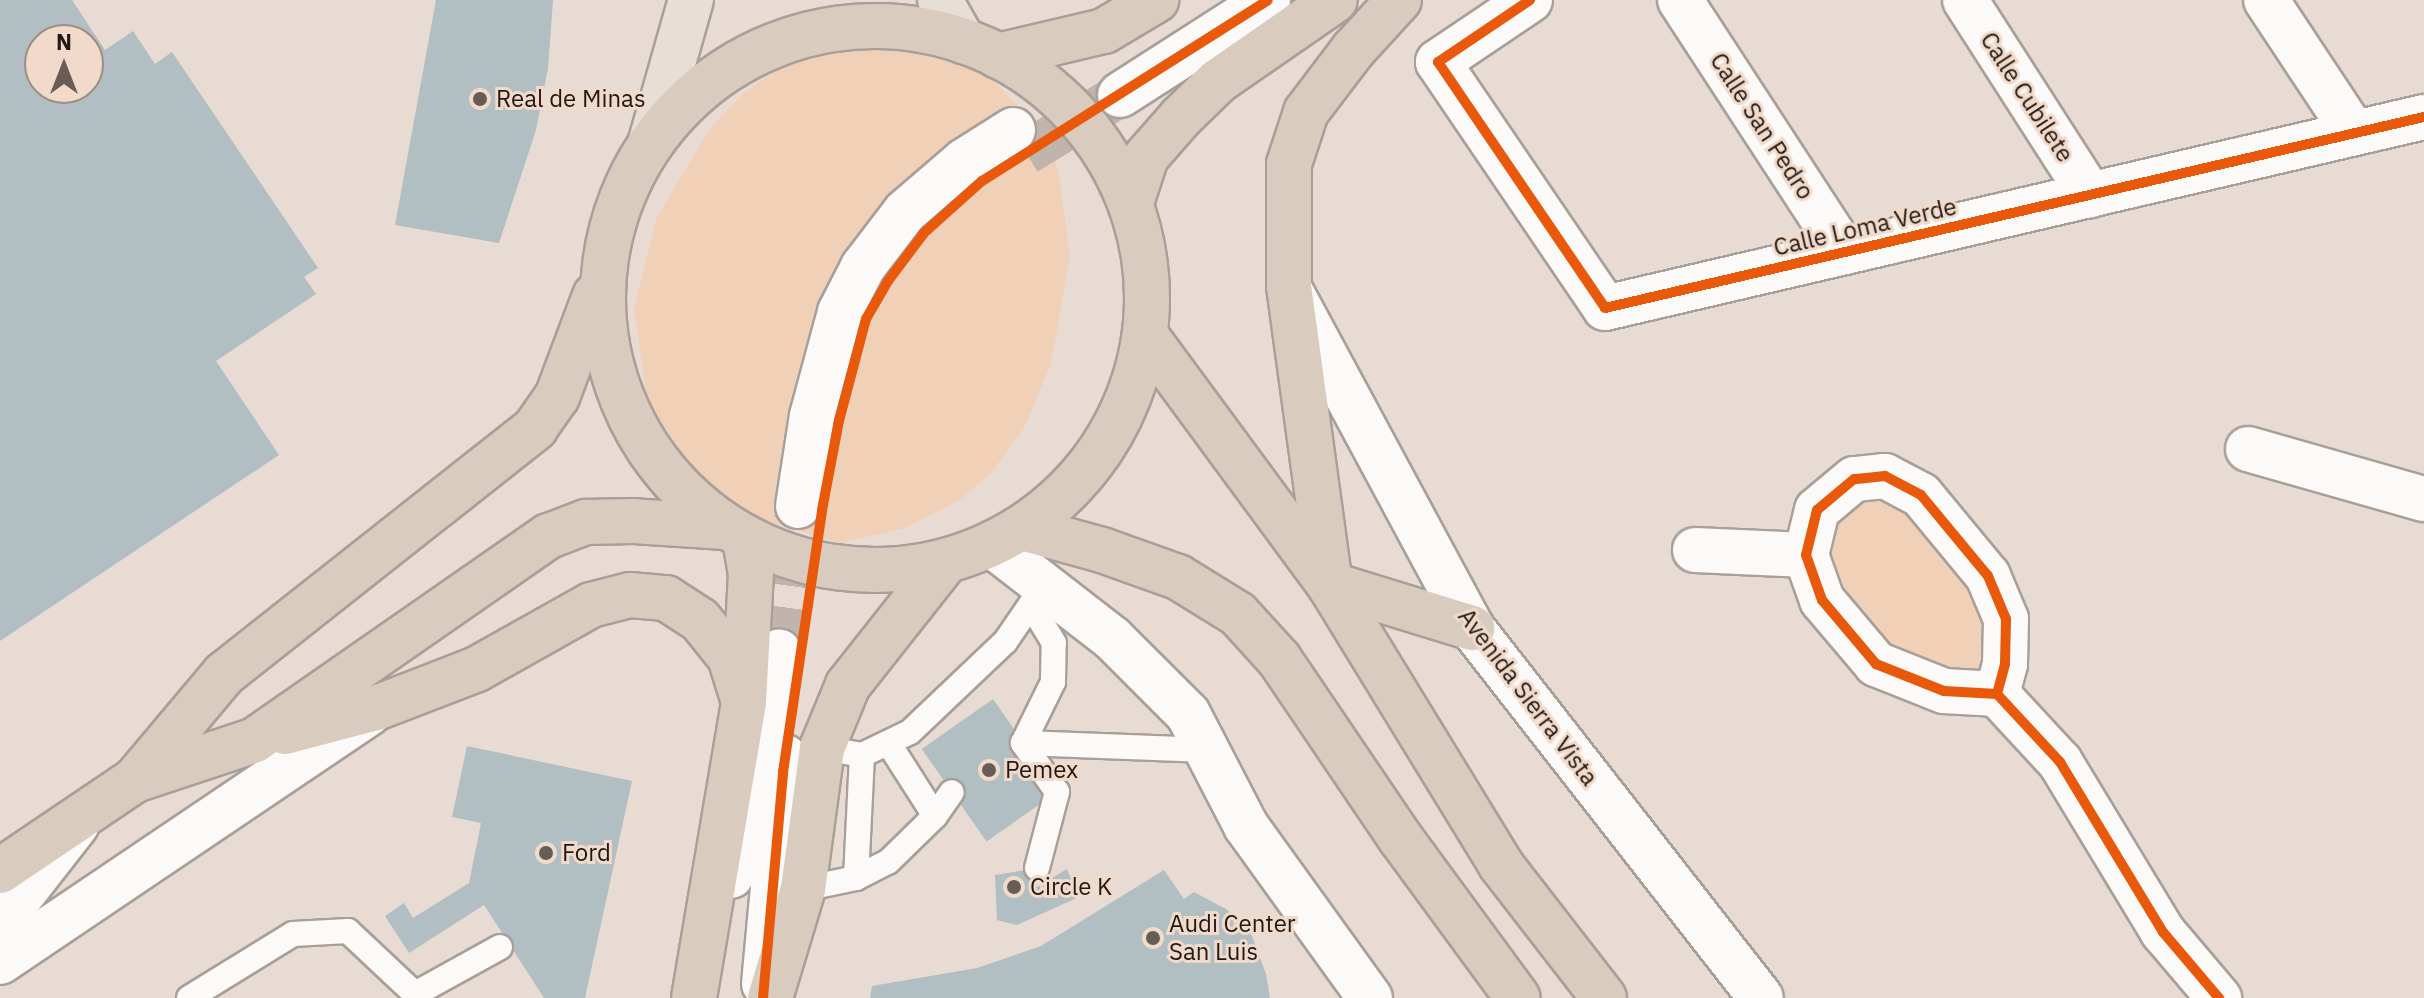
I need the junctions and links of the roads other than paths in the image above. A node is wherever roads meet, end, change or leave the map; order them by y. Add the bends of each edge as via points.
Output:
1 (691, 0) edge
2 (940, 0) edge
3 (1156, 0) edge
4 (1223, 0) edge
5 (1268, 0) edge
6 (1335, 0) edge
7 (1399, 0) edge
8 (1530, 0) edge
9 (1680, 0) edge
10 (1965, 0) edge
11 (2266, 0) edge
12 (981, 48) junction
13 (2424, 117) edge
14 (2354, 133) junction
15 (651, 141) junction
16 (1020, 142) tunnel mouth
17 (2090, 195) junction
18 (1131, 203) junction
19 (1844, 252) junction
20 (601, 280) junction
21 (1289, 286) junction
22 (1146, 336) junction
23 (2248, 449) dead end
24 (2424, 499) edge
25 (810, 508) tunnel mouth
26 (736, 533) junction
27 (1007, 536) junction
28 (1695, 550) dead end
29 (1806, 555) junction
30 (945, 562) junction
31 (1329, 584) junction
32 (1038, 595) junction
33 (1472, 628) junction
34 (1997, 694) junction
35 (744, 702) junction
36 (376, 708) junction
37 (255, 740) junction
38 (1023, 743) junction
39 (889, 744) junction
40 (1207, 750) junction
41 (842, 751) junction
42 (135, 780) junction
43 (952, 792) dead end
44 (84, 815) junction
45 (935, 816) junction
46 (1037, 868) dead end
47 (0, 871) edge
48 (856, 878) junction
49 (803, 889) junction
50 (0, 923) edge
51 (500, 947) dead end
52 (0, 962) edge
53 (189, 998) edge
54 (696, 998) edge
55 (763, 998) edge
56 (770, 998) edge
57 (1370, 998) edge
58 (1518, 998) edge
59 (1604, 998) edge
60 (1761, 998) edge
61 (2219, 998) edge

1 - 15 main road
2 - 12 main road
3 - 12 highway via 1104,31
4 - 5 street via 1113,85
6 - 18 highway via 1218,81 1190,108 1146,157
7 - 21 highway via 1306,112 1289,164
8 - 19 street, Calle Loma Verde via 1438,62 1605,308
9 - 19 street, Calle San Pedro
10 - 17 street, Calle Cubilete
11 - 14 street
12 - 15 highway via 906,28 847,27 790,39 713,80 689,98
12 - 18 highway via 1054,93 1091,133
13 - 14 street, Calle Loma Verde
14 - 17 street, Calle Loma Verde
15 - 20 highway via 626,184
16 - 25 street via 924,233 866,319
17 - 19 street, Calle Loma Verde
18 - 22 highway via 1147,268
20 - 26 highway via 606,352 630,420 671,481
20 - 42 highway via 557,397 535,428 224,674
21 - 31 highway
21 - 33 street, Avenida Sierra Vista
22 - 27 highway via 1131,393 1105,445 1068,491
22 - 31 highway
23 - 24 street
26 - 30 highway via 809,563 877,571
26 - 35 highway via 751,574
26 - 37 highway via 633,521 586,522 549,536
27 - 30 highway
27 - 32 street
27 - 58 highway via 1102,550 1178,577 1238,614 1279,659 1401,839
28 - 29 street
29 - 34 street via 1822,600 1876,664 1944,691
29 - 34 street via 1817,510 1854,479 1885,476 1921,495 1988,576 2006,619 2005,664
30 - 41 highway via 848,685
31 - 33 highway
31 - 59 highway via 1501,865
32 - 38 lane via 1054,643 1053,682
32 - 39 lane via 1005,642 910,732
32 - 40 street via 1112,638 1188,714
33 - 60 street, Avenida Sierra Vista
34 - 61 street via 2060,762 2163,932
35 - 36 highway via 730,657 700,620 666,598 630,595 591,605 477,669
35 - 54 highway
36 - 37 highway
36 - 52 street
37 - 42 highway
38 - 40 lane
38 - 46 lane via 1057,792
39 - 41 lane
39 - 45 lane
40 - 57 street via 1246,826
41 - 48 lane
41 - 49 highway
42 - 44 highway
43 - 45 lane
44 - 47 highway
44 - 50 street
45 - 48 lane via 888,862
48 - 49 lane
49 - 56 highway
51 - 53 lane via 415,994 348,931 293,934
54 - 55 street via 791,652

